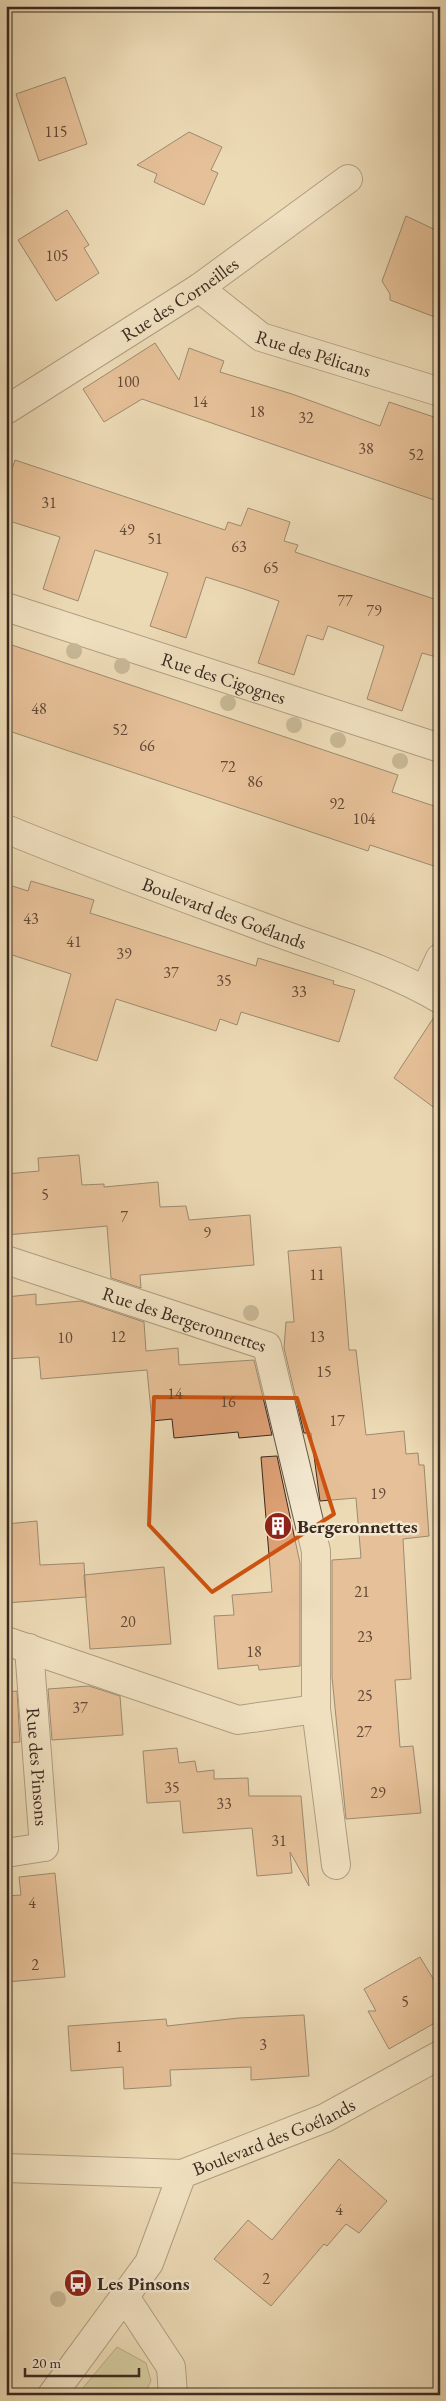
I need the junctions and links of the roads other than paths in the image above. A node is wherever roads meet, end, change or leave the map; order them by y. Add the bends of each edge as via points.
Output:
1 (348, 179) dead end
2 (200, 288) junction
3 (440, 392) edge
4 (6, 410) edge
5 (6, 607) edge
6 (440, 748) edge
7 (6, 829) edge
8 (440, 958) edge
9 (432, 995) edge
10 (6, 1260) edge
11 (18, 1645) edge
12 (316, 1709) junction
13 (6, 1853) edge
14 (336, 1865) dead end
15 (440, 2055) edge
16 (6, 2168) edge
17 (182, 2174) junction
18 (125, 2298) junction
19 (52, 2395) edge
20 (174, 2395) edge

1 - 2 street, Rue des Corneilles
2 - 3 street, Rue des Pélicans via 261,337
2 - 4 street, Rue des Corneilles
5 - 6 street, Rue des Cigognes
7 - 9 street, Boulevard des Goélands via 359,962
8 - 9 street
10 - 12 street, Rue des Bergeronnettes via 267,1346 316,1551
11 - 12 street via 238,1720
11 - 13 street, Rue des Pinsons via 44,1847
12 - 14 street, Rue des Bergeronnettes
15 - 17 street, Boulevard des Goélands via 325,2118
16 - 17 street, Boulevard des Goélands
17 - 18 street via 149,2263
18 - 19 street
18 - 20 street via 171,2367

